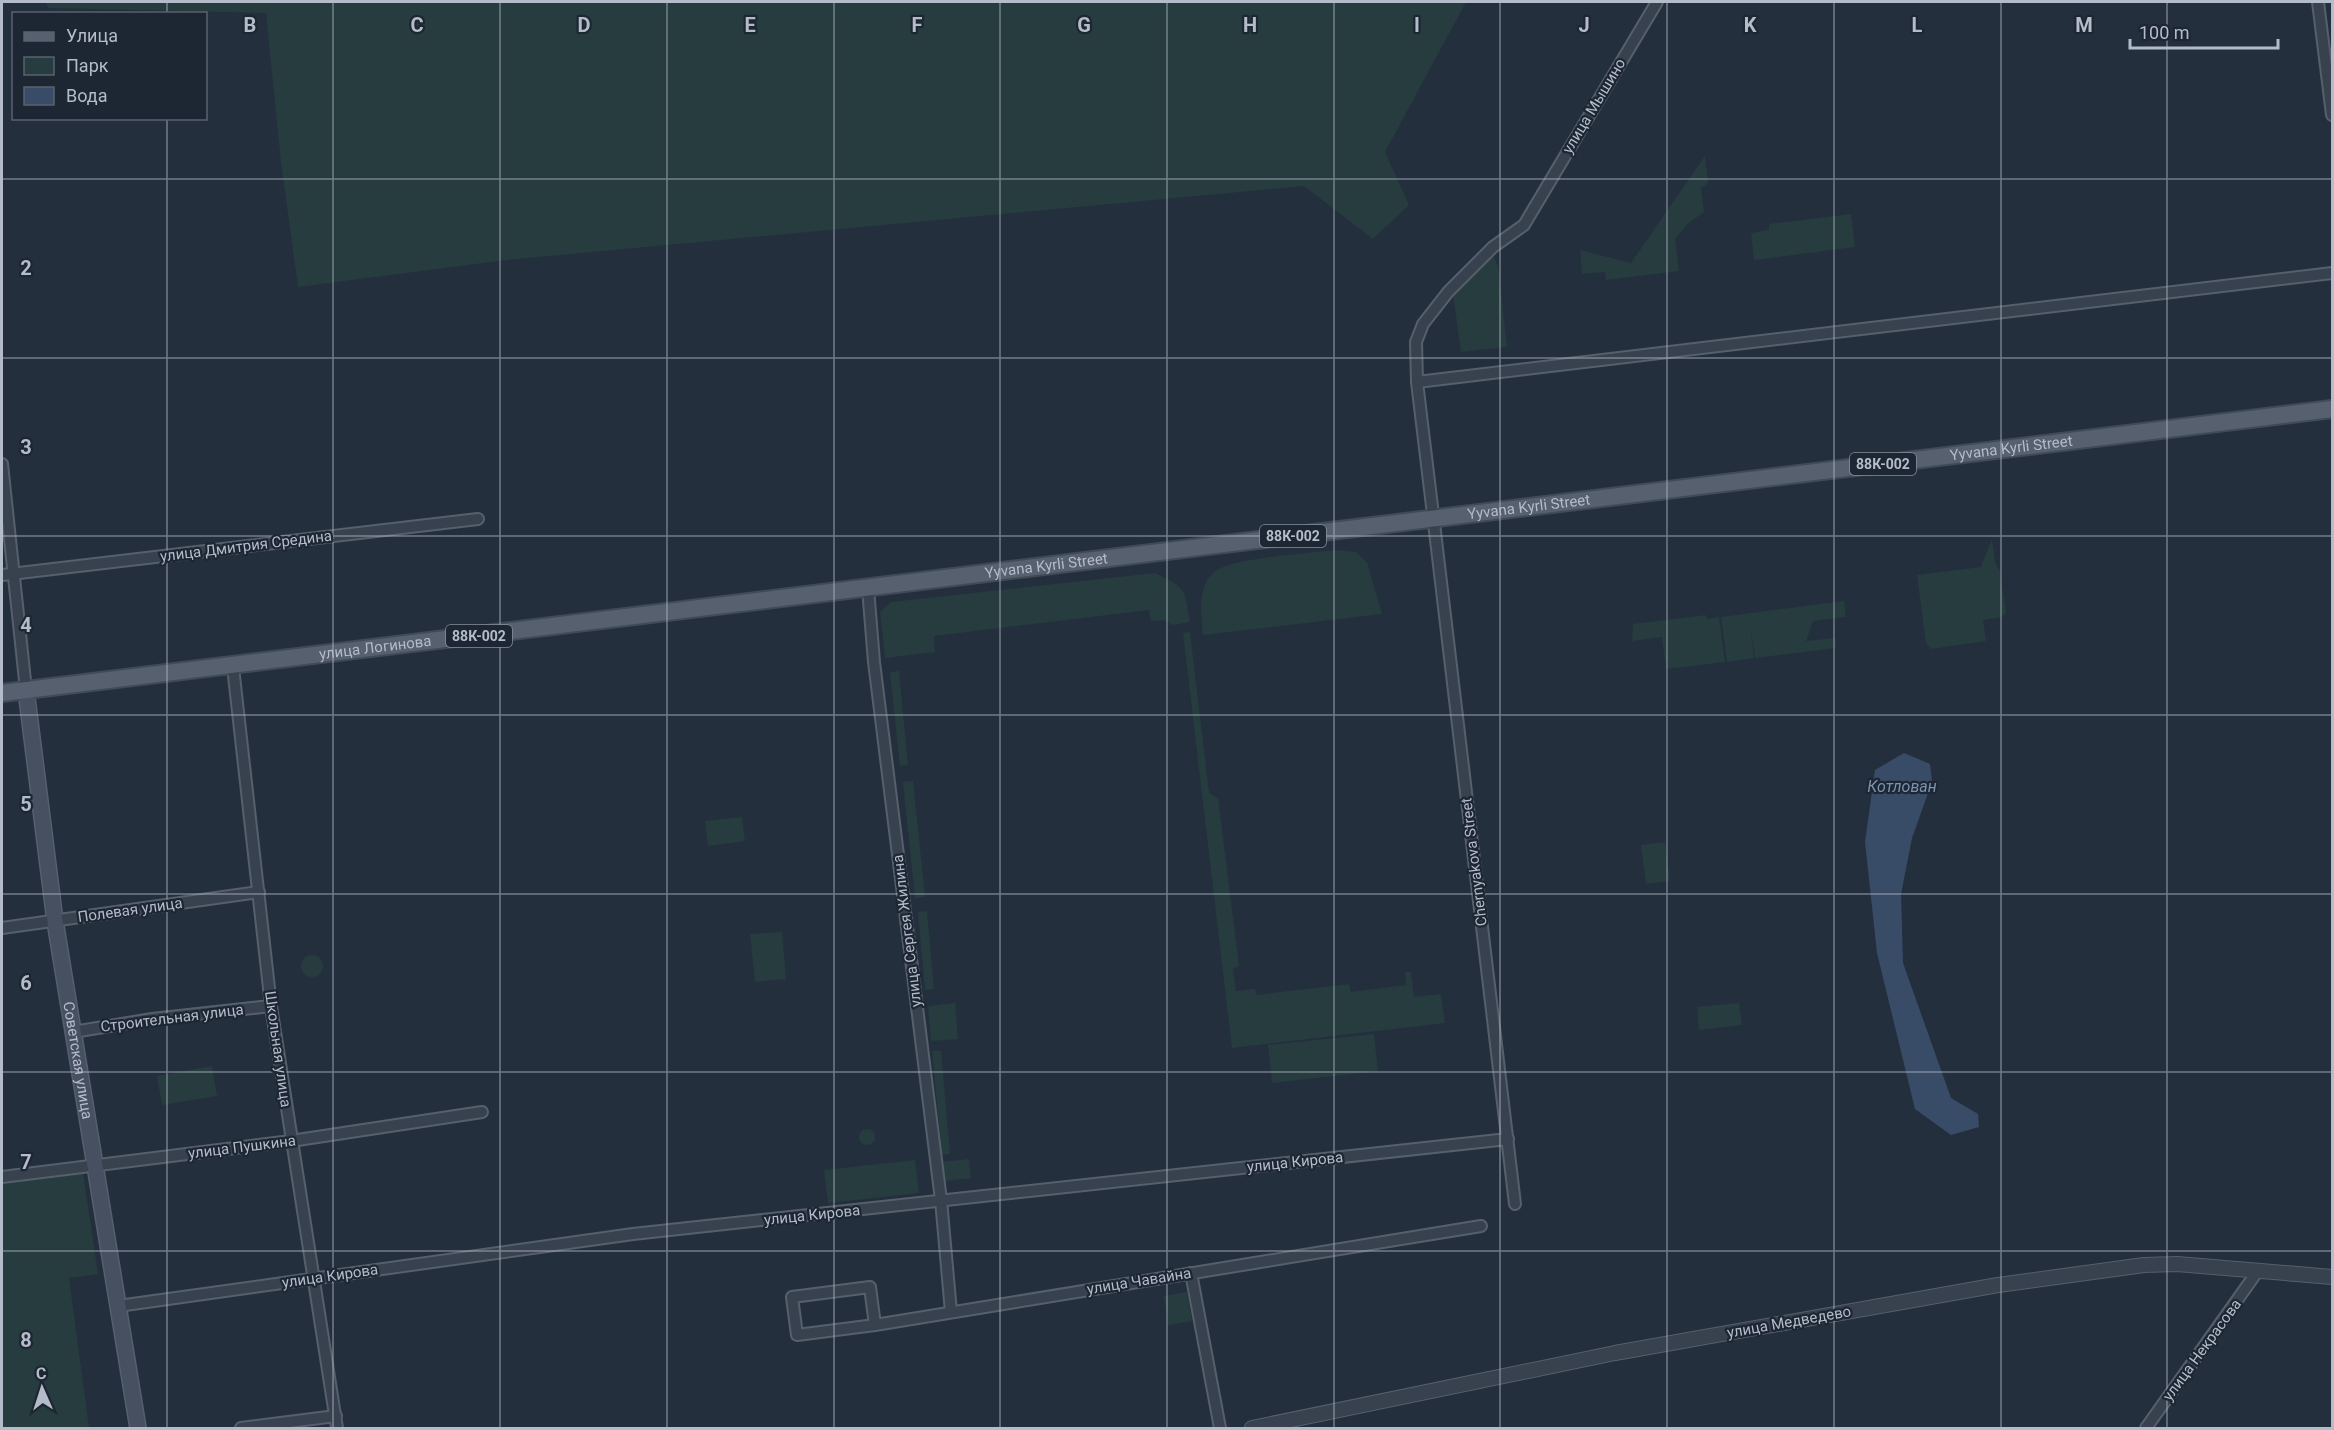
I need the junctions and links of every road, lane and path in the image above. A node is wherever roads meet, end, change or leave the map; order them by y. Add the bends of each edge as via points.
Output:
1 (1657, 2) edge
2 (2318, 2) edge
3 (2332, 115) edge
4 (2332, 273) edge
5 (1417, 382) junction
6 (2332, 409) edge
7 (2, 464) edge
8 (478, 519) dead end
9 (1433, 519) junction
10 (14, 574) junction
11 (2, 575) edge
12 (868, 588) junction
13 (724, 606) joint
14 (233, 667) junction
15 (26, 690) junction
16 (2, 693) edge
17 (259, 892) junction
18 (55, 921) junction
19 (2, 928) edge
20 (271, 1006) junction
21 (73, 1032) junction
22 (482, 1112) dead end
23 (1508, 1139) junction
24 (291, 1141) junction
25 (95, 1165) junction
26 (2, 1177) edge
27 (941, 1200) junction
28 (1515, 1204) dead end
29 (1481, 1226) dead end
30 (2257, 1272) junction
31 (1191, 1273) junction
32 (2332, 1277) edge
33 (313, 1278) junction
34 (118, 1306) junction
35 (951, 1312) junction
36 (874, 1325) junction
37 (336, 1416) junction
38 (138, 1428) edge
39 (241, 1428) edge
40 (337, 1428) edge
41 (1220, 1428) edge
42 (1252, 1428) edge
43 (2146, 1428) edge

1 - 5 street, улица Мышино via 1524,225 1493,247 1448,292 1423,324 1416,342
2 - 3 street
4 - 5 street
5 - 9 street, Chernyakova Street
6 - 9 main road, Yyvana Kyrli Street / 88К-002
7 - 10 street
8 - 10 street, улица Дмитрия Средина
9 - 12 main road, Yyvana Kyrli Street / 88К-002
9 - 23 street, Chernyakova Street
10 - 11 street, улица Дмитрия Средина
10 - 15 street
12 - 13 main road, Yyvana Kyrli Street / 88К-002
12 - 27 street, улица Сергея Жилина
13 - 14 main road, улица Логинова / 88К-002
14 - 15 main road, улица Логинова / 88К-002
14 - 17 street, Школьная улица
15 - 16 main road, 88К-002
15 - 18 main road, Советская улица
17 - 18 street, Полевая улица
17 - 20 street, Школьная улица
18 - 19 street, Полевая улица
18 - 21 main road, Советская улица
20 - 21 street, Строительная улица
20 - 24 street, Школьная улица
21 - 25 main road, Советская улица
22 - 24 street, улица Пушкина
23 - 27 street, улица Кирова
23 - 28 street, Chernyakova Street
24 - 25 street, улица Пушкина
24 - 33 street, Школьная улица
25 - 26 street, улица Пушкина
25 - 34 main road, Советская улица
27 - 33 street, улица Кирова via 633,1234
27 - 35 street, улица Сергея Жилина
29 - 31 street, улица Чавайна
30 - 32 street, улица Медведево
30 - 42 street, улица Медведево via 2177,1264 2144,1265 1998,1285 1615,1353
30 - 43 street, улица Некрасова
31 - 35 street, улица Чавайна
31 - 41 street
33 - 34 street, улица Кирова
33 - 37 street, Школьная улица
34 - 38 main road, Советская улица
35 - 36 street, улица Чавайна
36 - 36 street, улица Чавайна via 870,1287 792,1297 798,1335
37 - 39 street
37 - 40 street, Школьная улица

